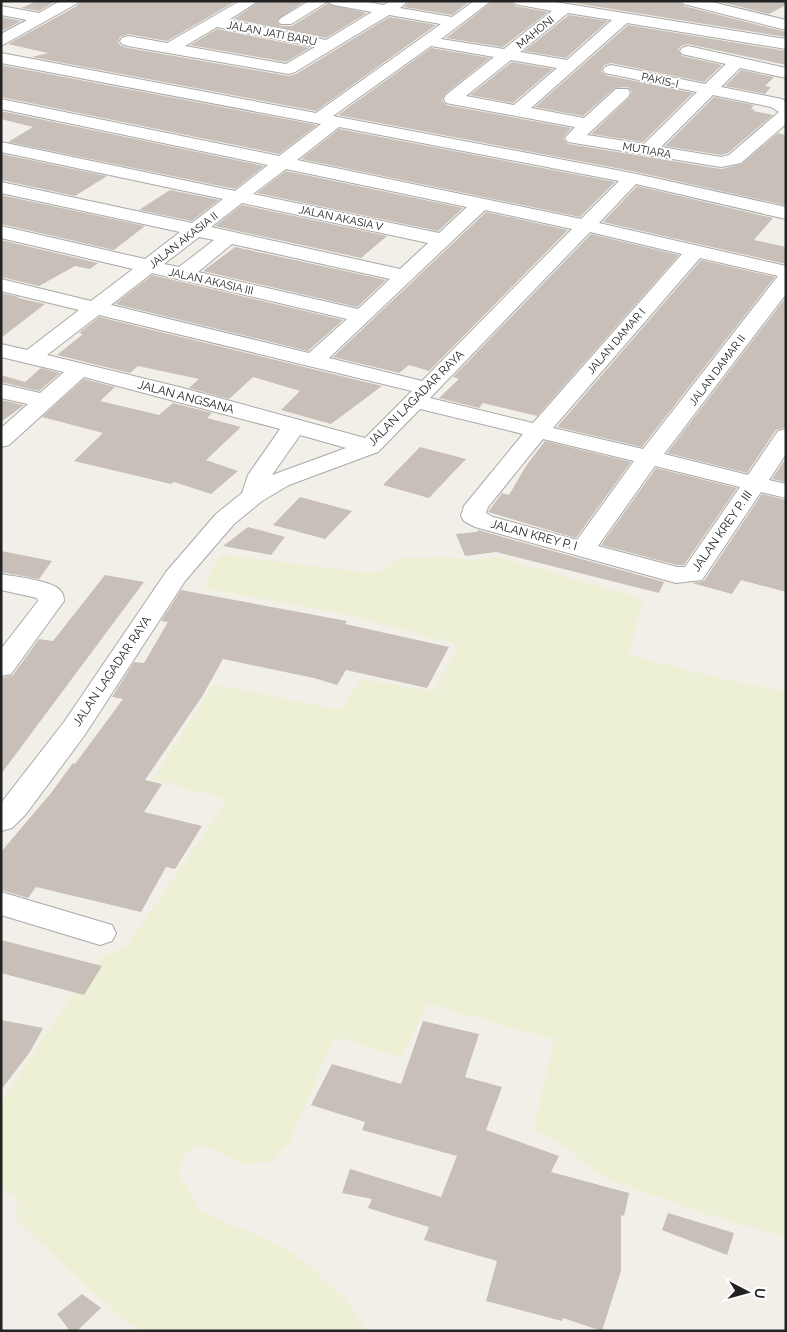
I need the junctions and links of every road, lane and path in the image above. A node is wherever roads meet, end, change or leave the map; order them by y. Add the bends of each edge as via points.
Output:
1 (71, 1) edge
2 (251, 1) edge
3 (320, 1) edge
4 (334, 1) edge
5 (401, 1) edge
6 (484, 1) edge
7 (520, 1) edge
8 (689, 1) edge
9 (564, 9) junction
10 (1, 10) edge
11 (388, 10) junction
12 (234, 11) junction
13 (41, 18) junction
14 (624, 18) junction
15 (286, 21) junction
16 (214, 22) junction
17 (455, 22) junction
18 (786, 25) edge
19 (269, 33) junction
20 (349, 34) junction
21 (1, 41) edge
22 (128, 41) dead end
23 (428, 41) junction
24 (786, 44) edge
25 (330, 45) junction
26 (170, 48) junction
27 (688, 51) dead end
28 (507, 55) junction
29 (227, 57) junction
30 (1, 58) edge
31 (737, 62) junction
32 (569, 65) junction
33 (103, 68) dead end
34 (610, 70) dead end
35 (786, 73) edge
36 (709, 90) junction
37 (622, 93) dead end
38 (1, 104) edge
39 (786, 109) edge
40 (518, 112) junction
41 (786, 115) edge
42 (327, 118) junction
43 (588, 124) junction
44 (574, 138) junction
45 (1, 147) edge
46 (647, 150) junction
47 (38, 154) junction
48 (283, 162) junction
49 (548, 162) junction
50 (7, 176) edge
51 (632, 178) junction
52 (239, 196) junction
53 (481, 204) junction
54 (786, 213) edge
55 (586, 226) junction
56 (196, 230) junction
57 (1, 232) edge
58 (229, 237) junction
59 (443, 240) junction
60 (695, 251) junction
61 (149, 266) junction
62 (786, 272) edge
63 (183, 274) junction
64 (404, 276) junction
65 (786, 280) edge
66 (1, 285) edge
67 (95, 308) junction
68 (362, 316) junction
69 (1, 350) edge
70 (31, 357) junction
71 (314, 361) junction
72 (79, 370) junction
73 (1, 391) edge
74 (419, 395) junction
75 (43, 401) junction
76 (294, 426) junction
77 (537, 432) junction
78 (786, 436) edge
79 (1, 440) edge
80 (370, 447) junction
81 (648, 459) junction
82 (755, 483) junction
83 (786, 491) edge
84 (253, 496) junction
85 (584, 549) junction
86 (1, 582) edge
87 (1, 668) edge
88 (1, 821) edge
89 (1, 903) edge
90 (100, 933) dead end

1 - 13 street
2 - 12 street
3 - 15 street
4 - 11 street
5 - 11 street
6 - 17 street, JALAN AKASIA II
7 - 9 street
8 - 18 street
9 - 14 street
9 - 28 street, MAHONI
10 - 13 street
11 - 17 street
11 - 20 street
12 - 15 street
12 - 16 street
13 - 21 street
14 - 24 street
14 - 32 street
15 - 20 street
16 - 19 street, JALAN JATI BARU
16 - 26 street
17 - 23 street, JALAN AKASIA II
19 - 25 street, JALAN JATI BARU
19 - 29 street
20 - 25 street
22 - 26 street
23 - 28 street
23 - 42 street, JALAN AKASIA II
25 - 29 street via 289,69
26 - 29 street
27 - 31 street
28 - 32 street
28 - 40 street, MAHONI via 452,99
30 - 42 street
31 - 35 street
31 - 36 street
32 - 40 street
33 - 42 street
34 - 36 street, PAKIS-I
36 - 39 street, PAKIS-I via 776,103
36 - 46 street
37 - 43 street
38 - 48 street
40 - 43 street
41 - 46 street, MUTIARA via 734,159 721,162
42 - 48 street, JALAN AKASIA II
42 - 49 street
43 - 44 street
44 - 46 street, MUTIARA
44 - 49 street
45 - 47 street, JALAN AKASIA V
47 - 50 street
47 - 52 street, JALAN AKASIA V
48 - 52 street, JALAN AKASIA II
48 - 53 street
49 - 51 street
50 - 56 street
51 - 54 street
51 - 55 street, JALAN LAGADAR RAYA
52 - 56 street, JALAN AKASIA II
52 - 59 street, JALAN AKASIA V
53 - 55 street
53 - 59 street
55 - 60 street
55 - 74 street, JALAN LAGADAR RAYA
56 - 58 street
56 - 61 street, JALAN AKASIA II
57 - 61 street, JALAN AKASIA III
58 - 63 street
58 - 64 street
59 - 64 street
60 - 62 street
60 - 77 street, JALAN DAMAR I
61 - 63 street, JALAN AKASIA III
61 - 67 street, JALAN AKASIA II
63 - 68 street, JALAN AKASIA III
64 - 68 street
65 - 81 street, JALAN DAMAR II
66 - 67 street
67 - 70 street, JALAN AKASIA II
67 - 71 street
68 - 71 street
69 - 70 street, JALAN ANGSANA
70 - 72 street, JALAN ANGSANA
71 - 74 street
72 - 75 street
72 - 76 street, JALAN ANGSANA
73 - 75 street
74 - 77 street
74 - 80 street, JALAN LAGADAR RAYA
75 - 79 street
76 - 80 street, JALAN ANGSANA
76 - 84 street via 260,475
77 - 81 street
77 - 85 street, JALAN KREY P. I via 476,506 473,516 484,522
78 - 82 street, JALAN KREY P. III
80 - 84 street, JALAN LAGADAR RAYA via 281,480
81 - 82 street
81 - 85 street, JALAN DAMAR II
82 - 83 street
82 - 85 street, JALAN KREY P. III via 696,573 676,575
84 - 88 street, JALAN LAGADAR RAYA via 225,519 175,577 74,729
86 - 87 street via 38,589 50,594 51,601
89 - 90 street

